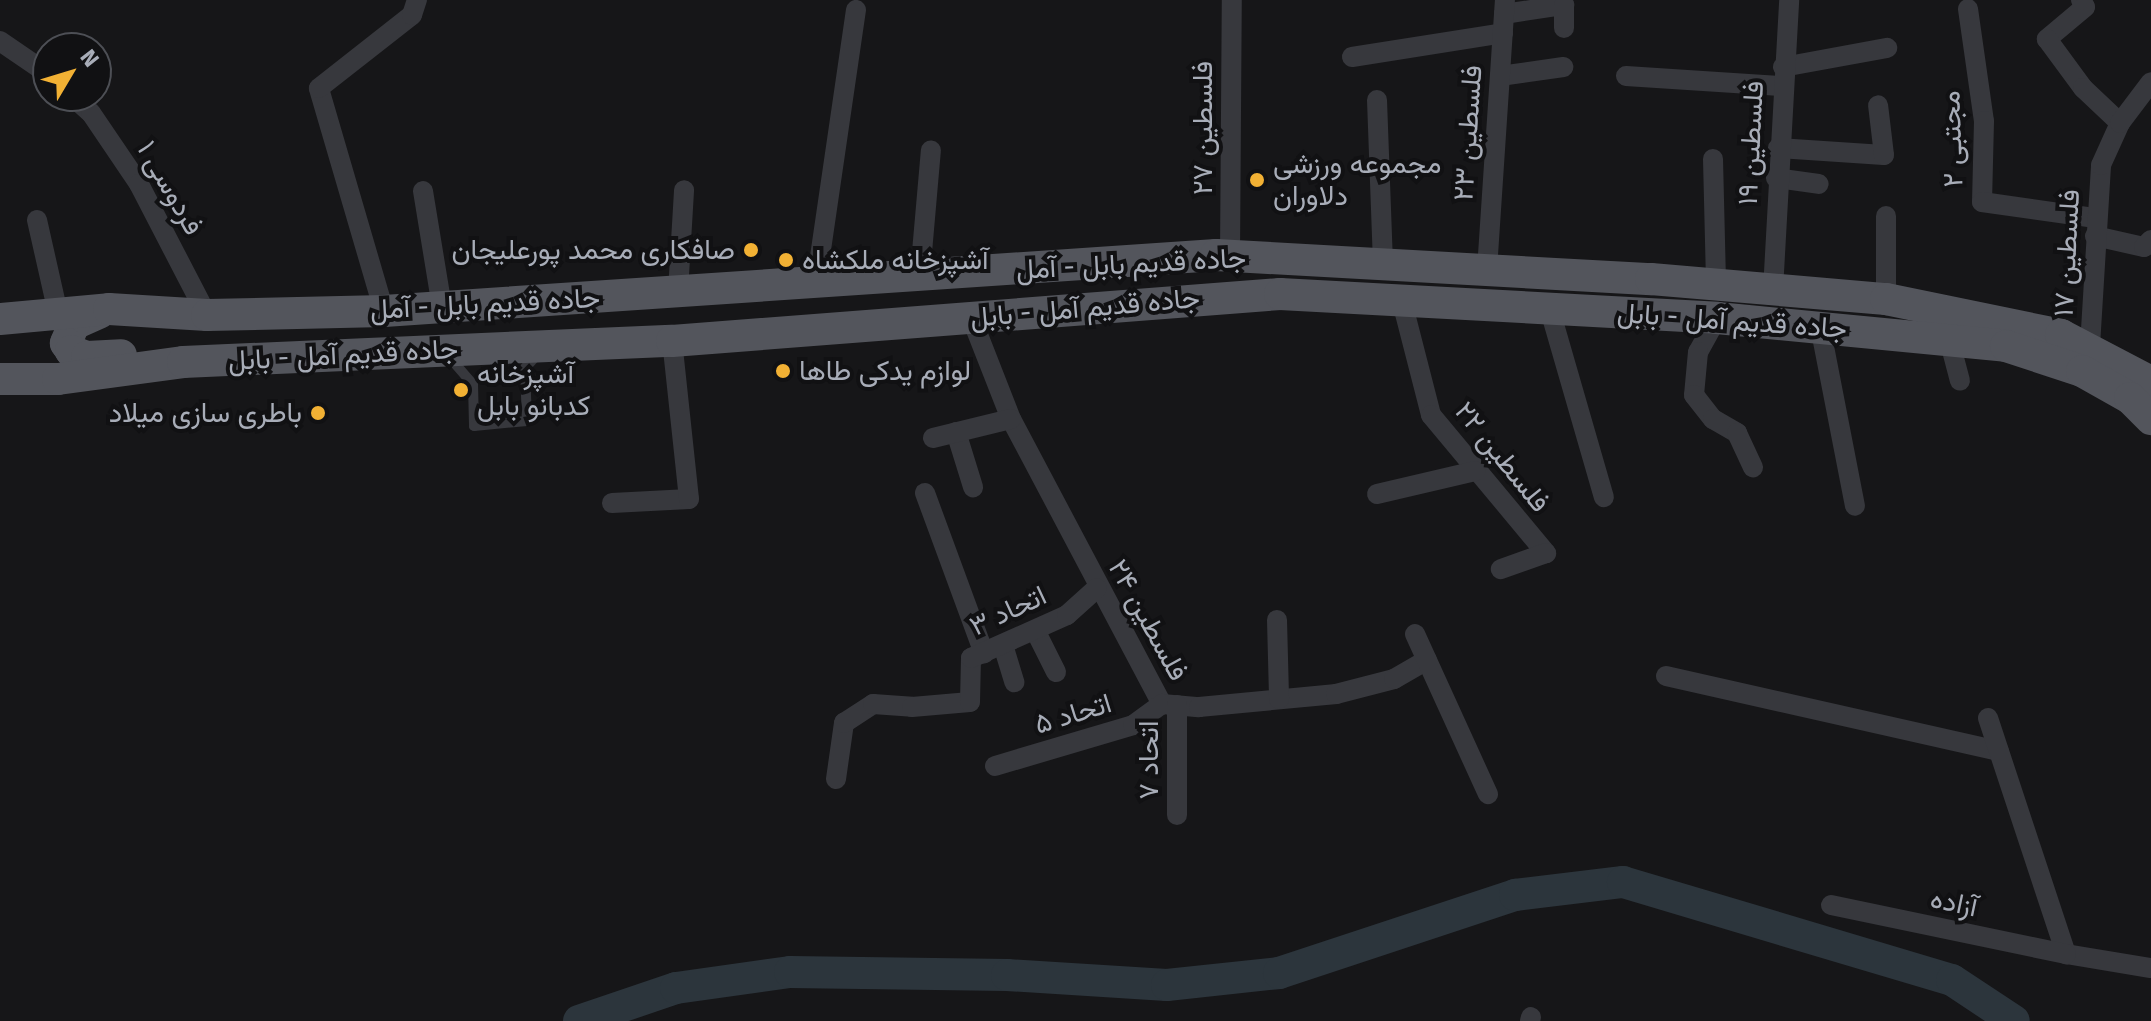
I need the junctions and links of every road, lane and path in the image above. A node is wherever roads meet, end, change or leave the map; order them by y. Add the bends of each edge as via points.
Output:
1 (417, 0) edge
2 (1232, 0) edge
3 (1789, 0) edge
4 (2081, 0) edge
5 (1968, 9) dead end
6 (856, 10) dead end
7 (1504, 16) edge
8 (1564, 28) dead end
9 (0, 41) edge
10 (1887, 48) dead end
11 (1352, 57) dead end
12 (32, 63) edge
13 (1563, 67) dead end
14 (1500, 76) junction
15 (1626, 76) dead end
16 (1782, 76) junction
17 (2151, 82) edge
18 (1377, 100) dead end
19 (1878, 105) dead end
20 (90, 112) edge
21 (2120, 123) junction
22 (1778, 148) junction
23 (931, 150) dead end
24 (1713, 159) dead end
25 (1776, 178) junction
26 (1819, 184) dead end
27 (684, 190) dead end
28 (423, 191) dead end
29 (1886, 216) dead end
30 (37, 220) dead end
31 (2095, 227) junction
32 (2151, 240) edge
33 (1230, 256) junction
34 (1383, 264) junction
35 (1487, 270) junction
36 (920, 275) junction
37 (816, 284) junction
38 (1716, 285) junction
39 (1773, 290) junction
40 (678, 292) junction
41 (1401, 298) junction
42 (1886, 299) junction
43 (442, 307) junction
44 (1549, 307) junction
45 (109, 309) junction
46 (384, 311) junction
47 (58, 313) junction
48 (207, 315) junction
49 (971, 317) junction
50 (1717, 318) junction
51 (0, 319) edge
52 (1820, 326) junction
53 (1949, 339) junction
54 (672, 341) junction
55 (547, 344) junction
56 (2090, 346) junction
57 (445, 351) junction
58 (183, 362) junction
59 (0, 379) edge
60 (1960, 381) dead end
61 (2151, 382) edge
62 (1011, 419) junction
63 (2151, 419) edge
64 (956, 432) junction
65 (933, 438) dead end
66 (1753, 468) dead end
67 (1475, 471) junction
68 (973, 487) dead end
69 (925, 493) dead end
70 (1377, 494) dead end
71 (1604, 497) dead end
72 (612, 503) dead end
73 (1855, 506) dead end
74 (1501, 569) dead end
75 (1097, 588) junction
76 (1277, 620) dead end
77 (1035, 630) junction
78 (1415, 634) dead end
79 (993, 649) junction
80 (1427, 660) junction
81 (1056, 672) dead end
82 (1666, 676) dead end
83 (1014, 682) dead end
84 (1279, 699) junction
85 (1169, 705) junction
86 (1988, 718) dead end
87 (1999, 751) junction
88 (995, 766) dead end
89 (836, 779) dead end
90 (1488, 794) dead end
91 (1177, 815) dead end
92 (1831, 905) dead end
93 (2066, 954) junction
94 (2151, 968) edge

1 - 46 street via 412,15 319,88
2 - 33 street, فلسطین ۲۷
3 - 16 street, فلسطین ۱۹
4 - 21 street via 2085,7 2047,39 2083,88
5 - 31 street, مجتبی ۲ via 1984,121 1982,202
6 - 37 street
7 - 8 street via 1564,5
7 - 11 street
7 - 14 street, فلسطین ۲۳
9 - 12 street
10 - 16 street
13 - 14 street
14 - 35 street, فلسطین ۲۳
15 - 16 street
16 - 22 street, فلسطین ۱۹
17 - 21 street, فلسطین ۱۷
18 - 34 street
19 - 22 street via 1884,155
20 - 48 street, فردوسی ۱ via 139,184
21 - 31 street, فلسطین ۱۷ via 2101,165
22 - 25 street, فلسطین ۱۹
23 - 36 street
24 - 38 street
25 - 26 street
25 - 39 street, فلسطین ۱۹
27 - 40 street
28 - 43 street
29 - 42 street
30 - 47 street
31 - 32 street via 2144,247
31 - 56 street, فلسطین ۱۷ via 2097,280
33 - 34 main road, جاده قدیم بابل - آمل
33 - 36 main road, جاده قدیم بابل - آمل
34 - 35 main road, جاده قدیم بابل - آمل
35 - 38 main road, جاده قدیم بابل - آمل
36 - 37 main road, جاده قدیم بابل - آمل
37 - 40 main road, جاده قدیم بابل - آمل
38 - 39 main road, جاده قدیم بابل - آمل
39 - 42 main road, جاده قدیم بابل - آمل
40 - 43 main road, جاده قدیم بابل - آمل
41 - 44 main road, جاده قدیم آمل - بابل
41 - 49 main road, جاده قدیم آمل - بابل via 1280,294
41 - 67 street, فلسطین ۲۲ via 1431,415
42 - 56 main road, جاده قدیم بابل - آمل via 1995,318
43 - 46 main road, جاده قدیم بابل - آمل
44 - 50 main road, جاده قدیم آمل - بابل
44 - 71 street
45 - 47 main road, جاده قدیم بابل - آمل
45 - 48 main road, جاده قدیم بابل - آمل
45 - 58 main road via 74,324 65,335 71,351
46 - 48 main road, جاده قدیم بابل - آمل
47 - 51 main road, جاده قدیم بابل - آمل
49 - 54 main road, جاده قدیم آمل - بابل
49 - 62 street, فلسطین ۲۴
50 - 52 main road, جاده قدیم آمل - بابل
50 - 66 street via 1698,352 1694,395 1713,419 1737,433
52 - 53 main road, جاده قدیم آمل - بابل
52 - 73 street
53 - 60 street
53 - 63 main road, جاده قدیم آمل - بابل via 2006,346 2082,371 2130,398
54 - 55 main road, جاده قدیم آمل - بابل
54 - 72 street via 689,499
55 - 57 main road, جاده قدیم آمل - بابل
55 - 57 lane via 525,368 527,421 474,426 473,384
56 - 61 main road, جاده قدیم بابل - آمل
57 - 58 main road, جاده قدیم آمل - بابل
58 - 59 main road, جاده قدیم آمل - بابل via 58,379
62 - 64 street
62 - 75 street, فلسطین ۲۴
64 - 65 street
64 - 68 street
67 - 70 street
67 - 74 street, فلسطین ۲۲ via 1546,553
69 - 79 street
75 - 77 street, اتحاد ۳ via 1067,615
75 - 85 street, فلسطین ۲۴
76 - 84 street
77 - 79 street, اتحاد ۳
77 - 81 street
78 - 80 street
79 - 83 street
79 - 89 street, اتحاد ۳ via 971,658 970,702 873,704 844,723
80 - 84 street, فلسطین ۲۴ via 1394,679 1336,694
80 - 90 street
82 - 87 street
84 - 85 street, فلسطین ۲۴
85 - 88 street, اتحاد ۵ via 1133,725
85 - 91 street, اتحاد ۷
86 - 87 street
87 - 93 street
92 - 93 street, آزاده
93 - 94 street, آزاده

